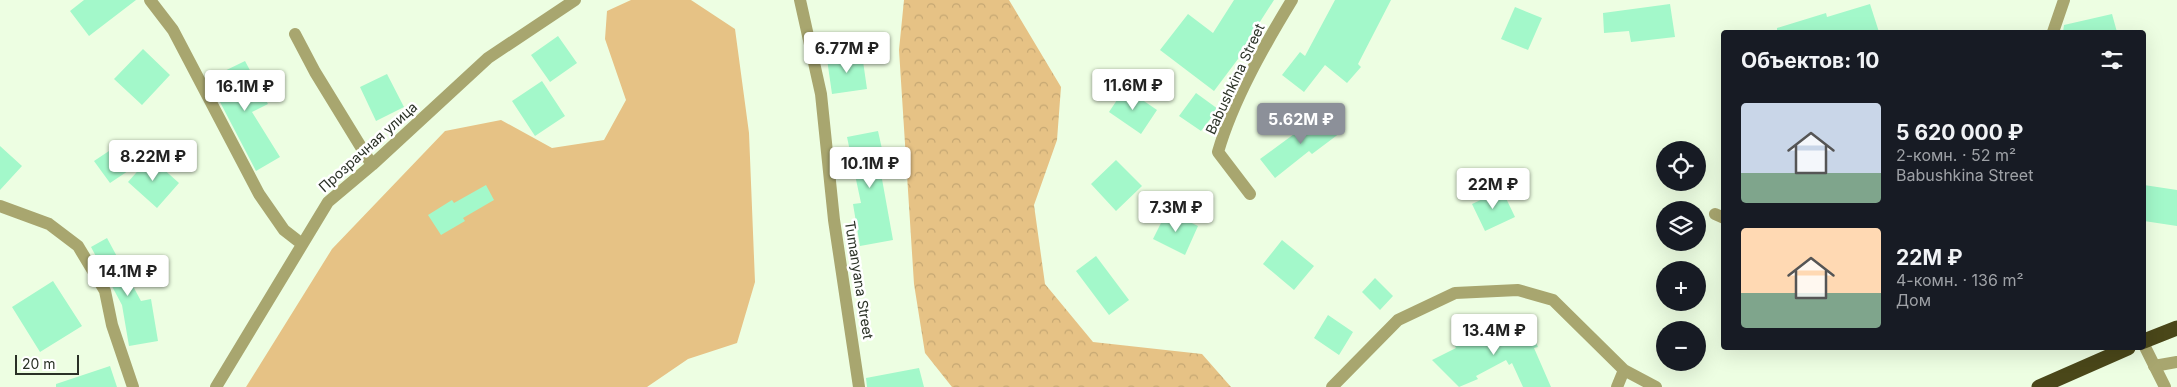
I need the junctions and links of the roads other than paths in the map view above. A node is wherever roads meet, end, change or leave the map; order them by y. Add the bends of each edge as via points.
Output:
1 (150, 0) edge
2 (575, 0) edge
3 (800, 0) edge
4 (1292, 0) edge
5 (2064, 0) edge
6 (2055, 30) edge
7 (296, 34) dead end
8 (372, 165) junction
9 (1250, 194) dead end
10 (0, 206) edge
11 (302, 244) junction
12 (2177, 328) edge
13 (2146, 340) edge
14 (2146, 349) edge
15 (2123, 350) edge
16 (2177, 362) edge
17 (2154, 366) junction
18 (1624, 370) junction
19 (133, 387) edge
20 (216, 387) edge
21 (859, 387) edge
22 (1332, 387) edge
23 (1617, 387) edge
24 (1656, 387) edge
25 (2039, 387) edge
26 (2165, 387) edge

1 - 11 street via 173,30 259,194 284,230
2 - 8 street, Прозрачная улица via 488,58
3 - 21 street, Tumanyana Street via 821,94 834,220
4 - 9 street, Babushkina Street via 1263,48 1218,152
5 - 6 street
7 - 8 street via 315,72
8 - 11 street, Прозрачная улица via 328,202
10 - 19 street via 49,224 78,246 105,291
11 - 20 street, Прозрачная улица
12 - 13 highway
14 - 17 street
15 - 25 highway
16 - 17 street
17 - 26 street
18 - 22 street via 1553,300 1518,290 1455,293 1398,320
18 - 23 street
18 - 24 street

